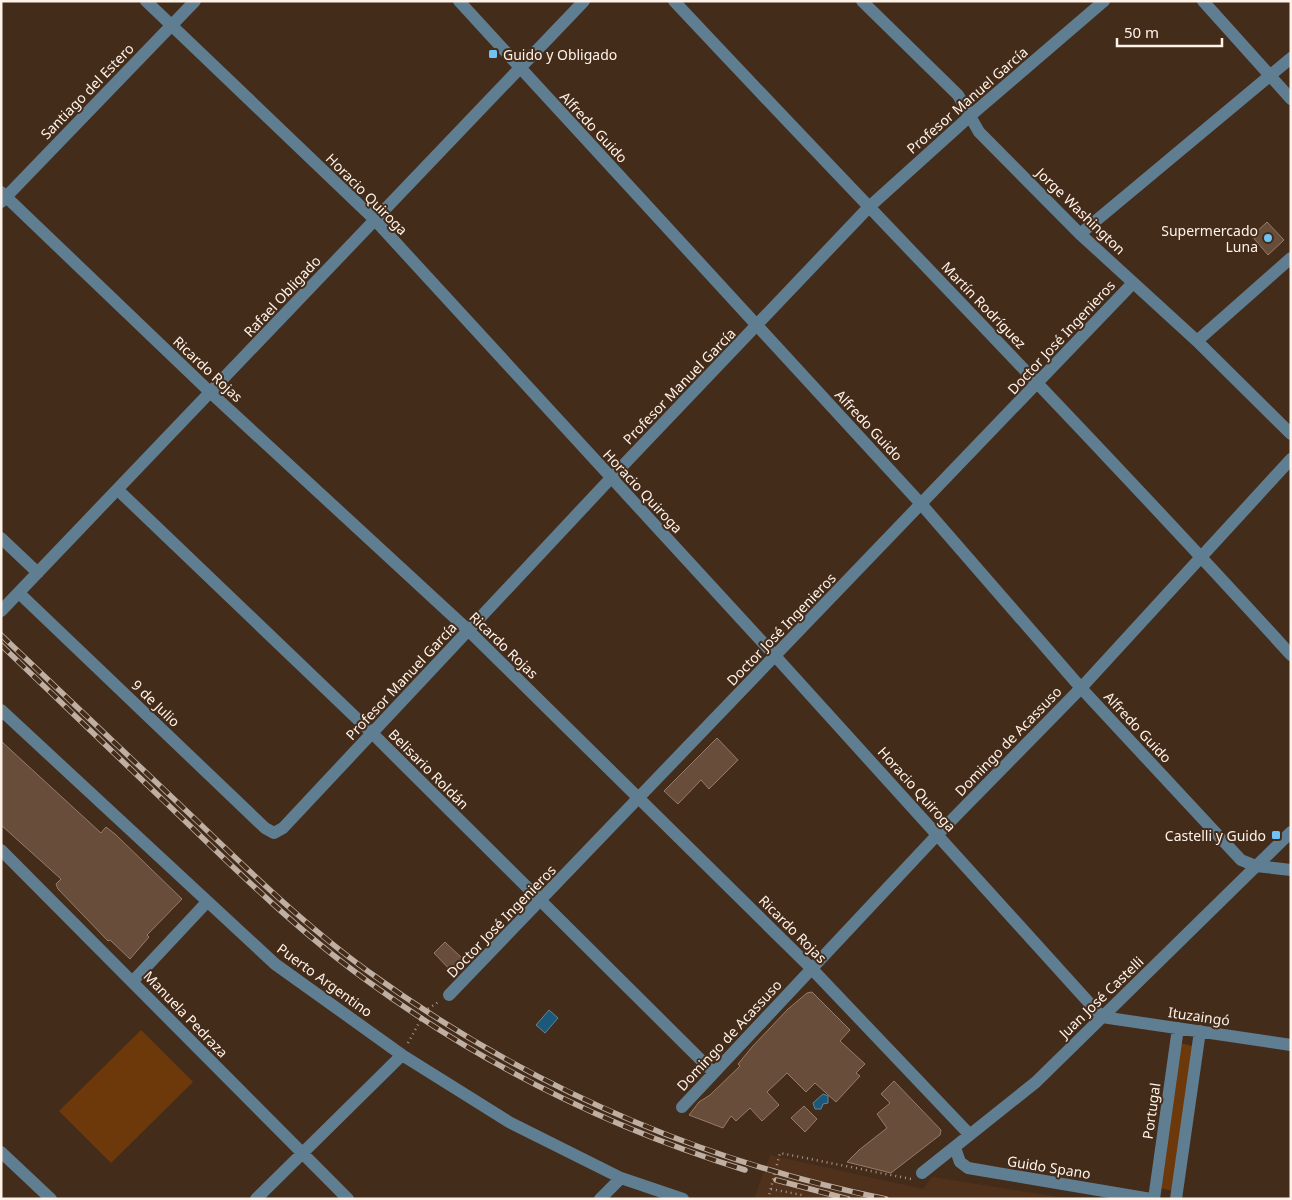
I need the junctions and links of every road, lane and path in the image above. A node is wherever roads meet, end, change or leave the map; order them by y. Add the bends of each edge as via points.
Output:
1 (146, 1) edge
2 (195, 1) edge
3 (459, 1) edge
4 (584, 1) edge
5 (674, 1) edge
6 (862, 1) edge
7 (1104, 1) edge
8 (1203, 1) edge
9 (171, 26) junction
10 (1291, 58) edge
11 (520, 68) junction
12 (1271, 75) junction
13 (1291, 99) edge
14 (970, 116) junction
15 (3, 197) edge
16 (868, 208) junction
17 (374, 219) junction
18 (1080, 234) junction
19 (1291, 258) edge
20 (1133, 283) junction
21 (757, 326) junction
22 (1196, 341) junction
23 (1038, 382) junction
24 (211, 393) junction
25 (1291, 434) edge
26 (1291, 459) edge
27 (611, 478) junction
28 (118, 490) junction
29 (922, 505) junction
30 (1, 538) edge
31 (1200, 556) junction
32 (38, 573) junction
33 (19, 593) junction
34 (1, 611) edge
35 (468, 630) junction
36 (1291, 655) edge
37 (776, 657) junction
38 (1081, 688) junction
39 (1, 710) edge
40 (373, 734) junction
41 (640, 798) junction
42 (1291, 832) edge
43 (274, 833) joint
44 (938, 834) junction
45 (1, 850) edge
46 (1256, 866) junction
47 (1291, 870) edge
48 (542, 901) junction
49 (207, 902) junction
50 (812, 968) junction
51 (133, 981) junction
52 (450, 995) joint
53 (1102, 1017) junction
54 (1178, 1028) junction
55 (1200, 1031) junction
56 (1291, 1045) edge
57 (402, 1055) junction
58 (714, 1073) junction
59 (682, 1108) dead end
60 (970, 1136) junction
61 (955, 1148) junction
62 (1, 1152) edge
63 (302, 1153) junction
64 (922, 1173) joint
65 (621, 1178) junction
66 (771, 1189) junction
67 (802, 1195) dead end
68 (51, 1199) edge
69 (256, 1199) edge
70 (348, 1199) edge
71 (600, 1199) edge
72 (683, 1199) edge
73 (768, 1199) edge
74 (1153, 1199) edge
75 (1176, 1199) edge

1 - 9 street, Horacio Quiroga
2 - 9 street, Santiago del Estero
3 - 11 street, Alfredo Guido
4 - 11 street, Rafael Obligado
5 - 16 street, Martín Rodríguez
6 - 14 street, Jorge Washington via 958,95
7 - 14 street, Profesor Manuel García
8 - 12 street
9 - 15 street, Santiago del Estero
9 - 17 street, Horacio Quiroga
10 - 12 street
11 - 17 street, Rafael Obligado
11 - 21 street, Alfredo Guido
12 - 13 street
12 - 18 street
14 - 16 street, Profesor Manuel García
14 - 18 street, Jorge Washington via 979,132
15 - 24 street, Ricardo Rojas
16 - 21 street, Profesor Manuel García
16 - 23 street, Martín Rodríguez
17 - 24 street, Rafael Obligado
17 - 27 street, Horacio Quiroga
18 - 20 street, Jorge Washington
19 - 22 street
20 - 22 street, Jorge Washington
20 - 23 street, Doctor José Ingenieros
21 - 27 street, Profesor Manuel García
21 - 29 street, Alfredo Guido
22 - 25 street, Jorge Washington
23 - 29 street, Doctor José Ingenieros
23 - 31 street, Martín Rodríguez
24 - 28 street, Rafael Obligado
24 - 35 street, Ricardo Rojas
26 - 31 street, Domingo de Acassuso
27 - 35 street, Profesor Manuel García
27 - 37 street, Horacio Quiroga
28 - 32 street, Rafael Obligado
28 - 40 street, Belisario Roldán
29 - 37 street, Doctor José Ingenieros
29 - 38 street, Alfredo Guido
30 - 32 street
31 - 36 street, Martín Rodríguez
31 - 38 street, Domingo de Acassuso
32 - 33 street, Rafael Obligado
33 - 34 street, Rafael Obligado
33 - 43 street, 9 de Julio via 265,828
35 - 40 street, Profesor Manuel García
35 - 41 street, Ricardo Rojas
37 - 41 street, Doctor José Ingenieros
37 - 44 street, Horacio Quiroga
38 - 44 street, Domingo de Acassuso
38 - 46 street, Alfredo Guido via 1241,860
39 - 49 street, Puerto Argentino
40 - 43 street, Profesor Manuel García via 283,828
40 - 48 street, Belisario Roldán
41 - 48 street, Doctor José Ingenieros
41 - 50 street, Ricardo Rojas
42 - 46 street, Juan José Castelli
44 - 50 street, Domingo de Acassuso
44 - 53 street, Horacio Quiroga
45 - 51 street, Manuela Pedraza
46 - 47 street
46 - 53 street, Juan José Castelli
48 - 52 street, Doctor José Ingenieros
48 - 58 street, Belisario Roldán
49 - 51 street
49 - 57 street, Puerto Argentino via 275,964
50 - 58 street, Domingo de Acassuso
50 - 60 street, Ricardo Rojas
51 - 63 street, Manuela Pedraza
52 - 57 path via 426,1010
53 - 54 street, Ituzaingó
53 - 60 street, Juan José Castelli via 1036,1082
54 - 55 street, Ituzaingó
54 - 74 street, Portugal
55 - 56 street, Ituzaingó
55 - 75 street
57 - 63 street
57 - 65 street, Puerto Argentino via 509,1122
58 - 59 street, Domingo de Acassuso
60 - 61 street, Juan José Castelli
61 - 64 street, Juan José Castelli
61 - 74 street, Guido Spano via 960,1162 968,1168
62 - 68 street
63 - 69 street
63 - 70 street, Manuela Pedraza
64 - 66 path via 915,1180 780,1153
65 - 71 street
65 - 72 street, Puerto Argentino
66 - 67 path
66 - 73 path

